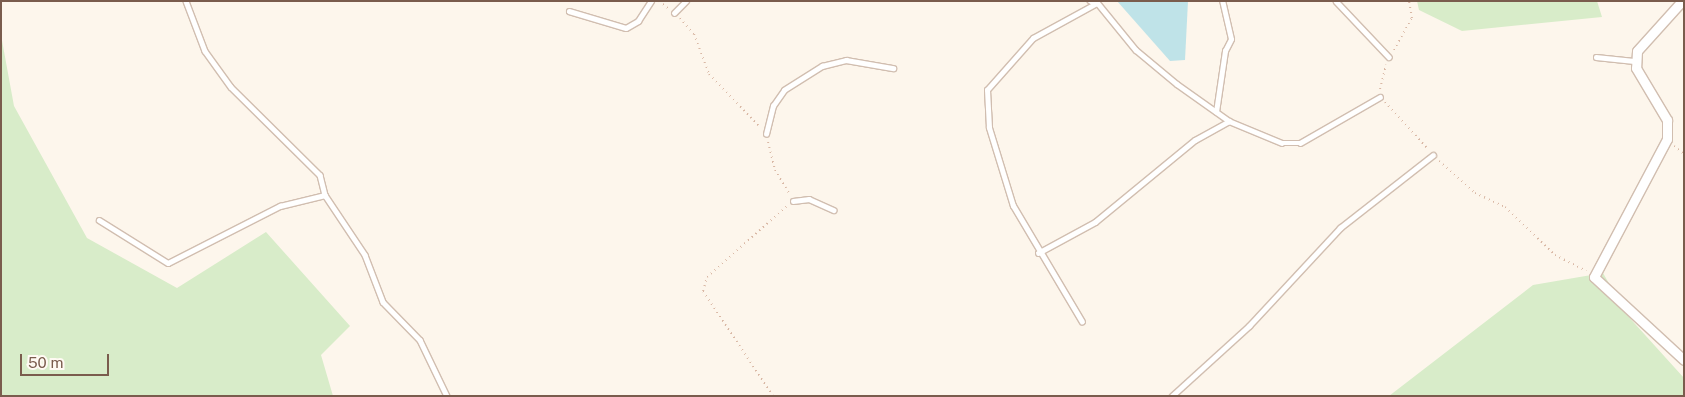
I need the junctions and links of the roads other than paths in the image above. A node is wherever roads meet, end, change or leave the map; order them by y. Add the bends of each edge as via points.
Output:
1 (186, 1) edge
2 (652, 1) edge
3 (686, 1) edge
4 (1222, 1) edge
5 (1336, 1) edge
6 (1682, 1) edge
7 (1094, 2) edge
8 (569, 11) dead end
9 (674, 13) road end
10 (1389, 57) road end
11 (1596, 57) dead end
12 (1634, 61) junction
13 (893, 68) dead end
14 (1380, 97) road end
15 (1216, 112) junction
16 (1230, 121) junction
17 (766, 134) road end
18 (1433, 155) road end
19 (325, 195) junction
20 (793, 201) road end
21 (834, 210) dead end
22 (99, 220) dead end
23 (1038, 254) junction
24 (1082, 322) dead end
25 (1684, 360) edge
26 (447, 396) edge
27 (1172, 396) edge

1 - 19 lane via 205,51 231,87 320,175
2 - 8 lane via 638,21 626,28
3 - 9 lane
4 - 15 lane via 1231,39 1225,51
5 - 10 lane
6 - 12 street via 1646,39
7 - 15 lane via 1136,50
7 - 23 lane via 1033,38 987,90 989,128 1013,206
11 - 12 lane
12 - 25 street via 1667,120 1667,139 1594,277
13 - 17 lane via 846,60 822,66 784,90 773,106
14 - 16 lane via 1300,143 1282,143
15 - 16 lane
16 - 23 lane via 1195,140 1095,222
18 - 27 lane via 1340,228 1249,326
19 - 22 lane via 280,206 168,263
19 - 26 lane via 365,255 383,302 420,340
20 - 21 lane via 809,199
23 - 24 lane

